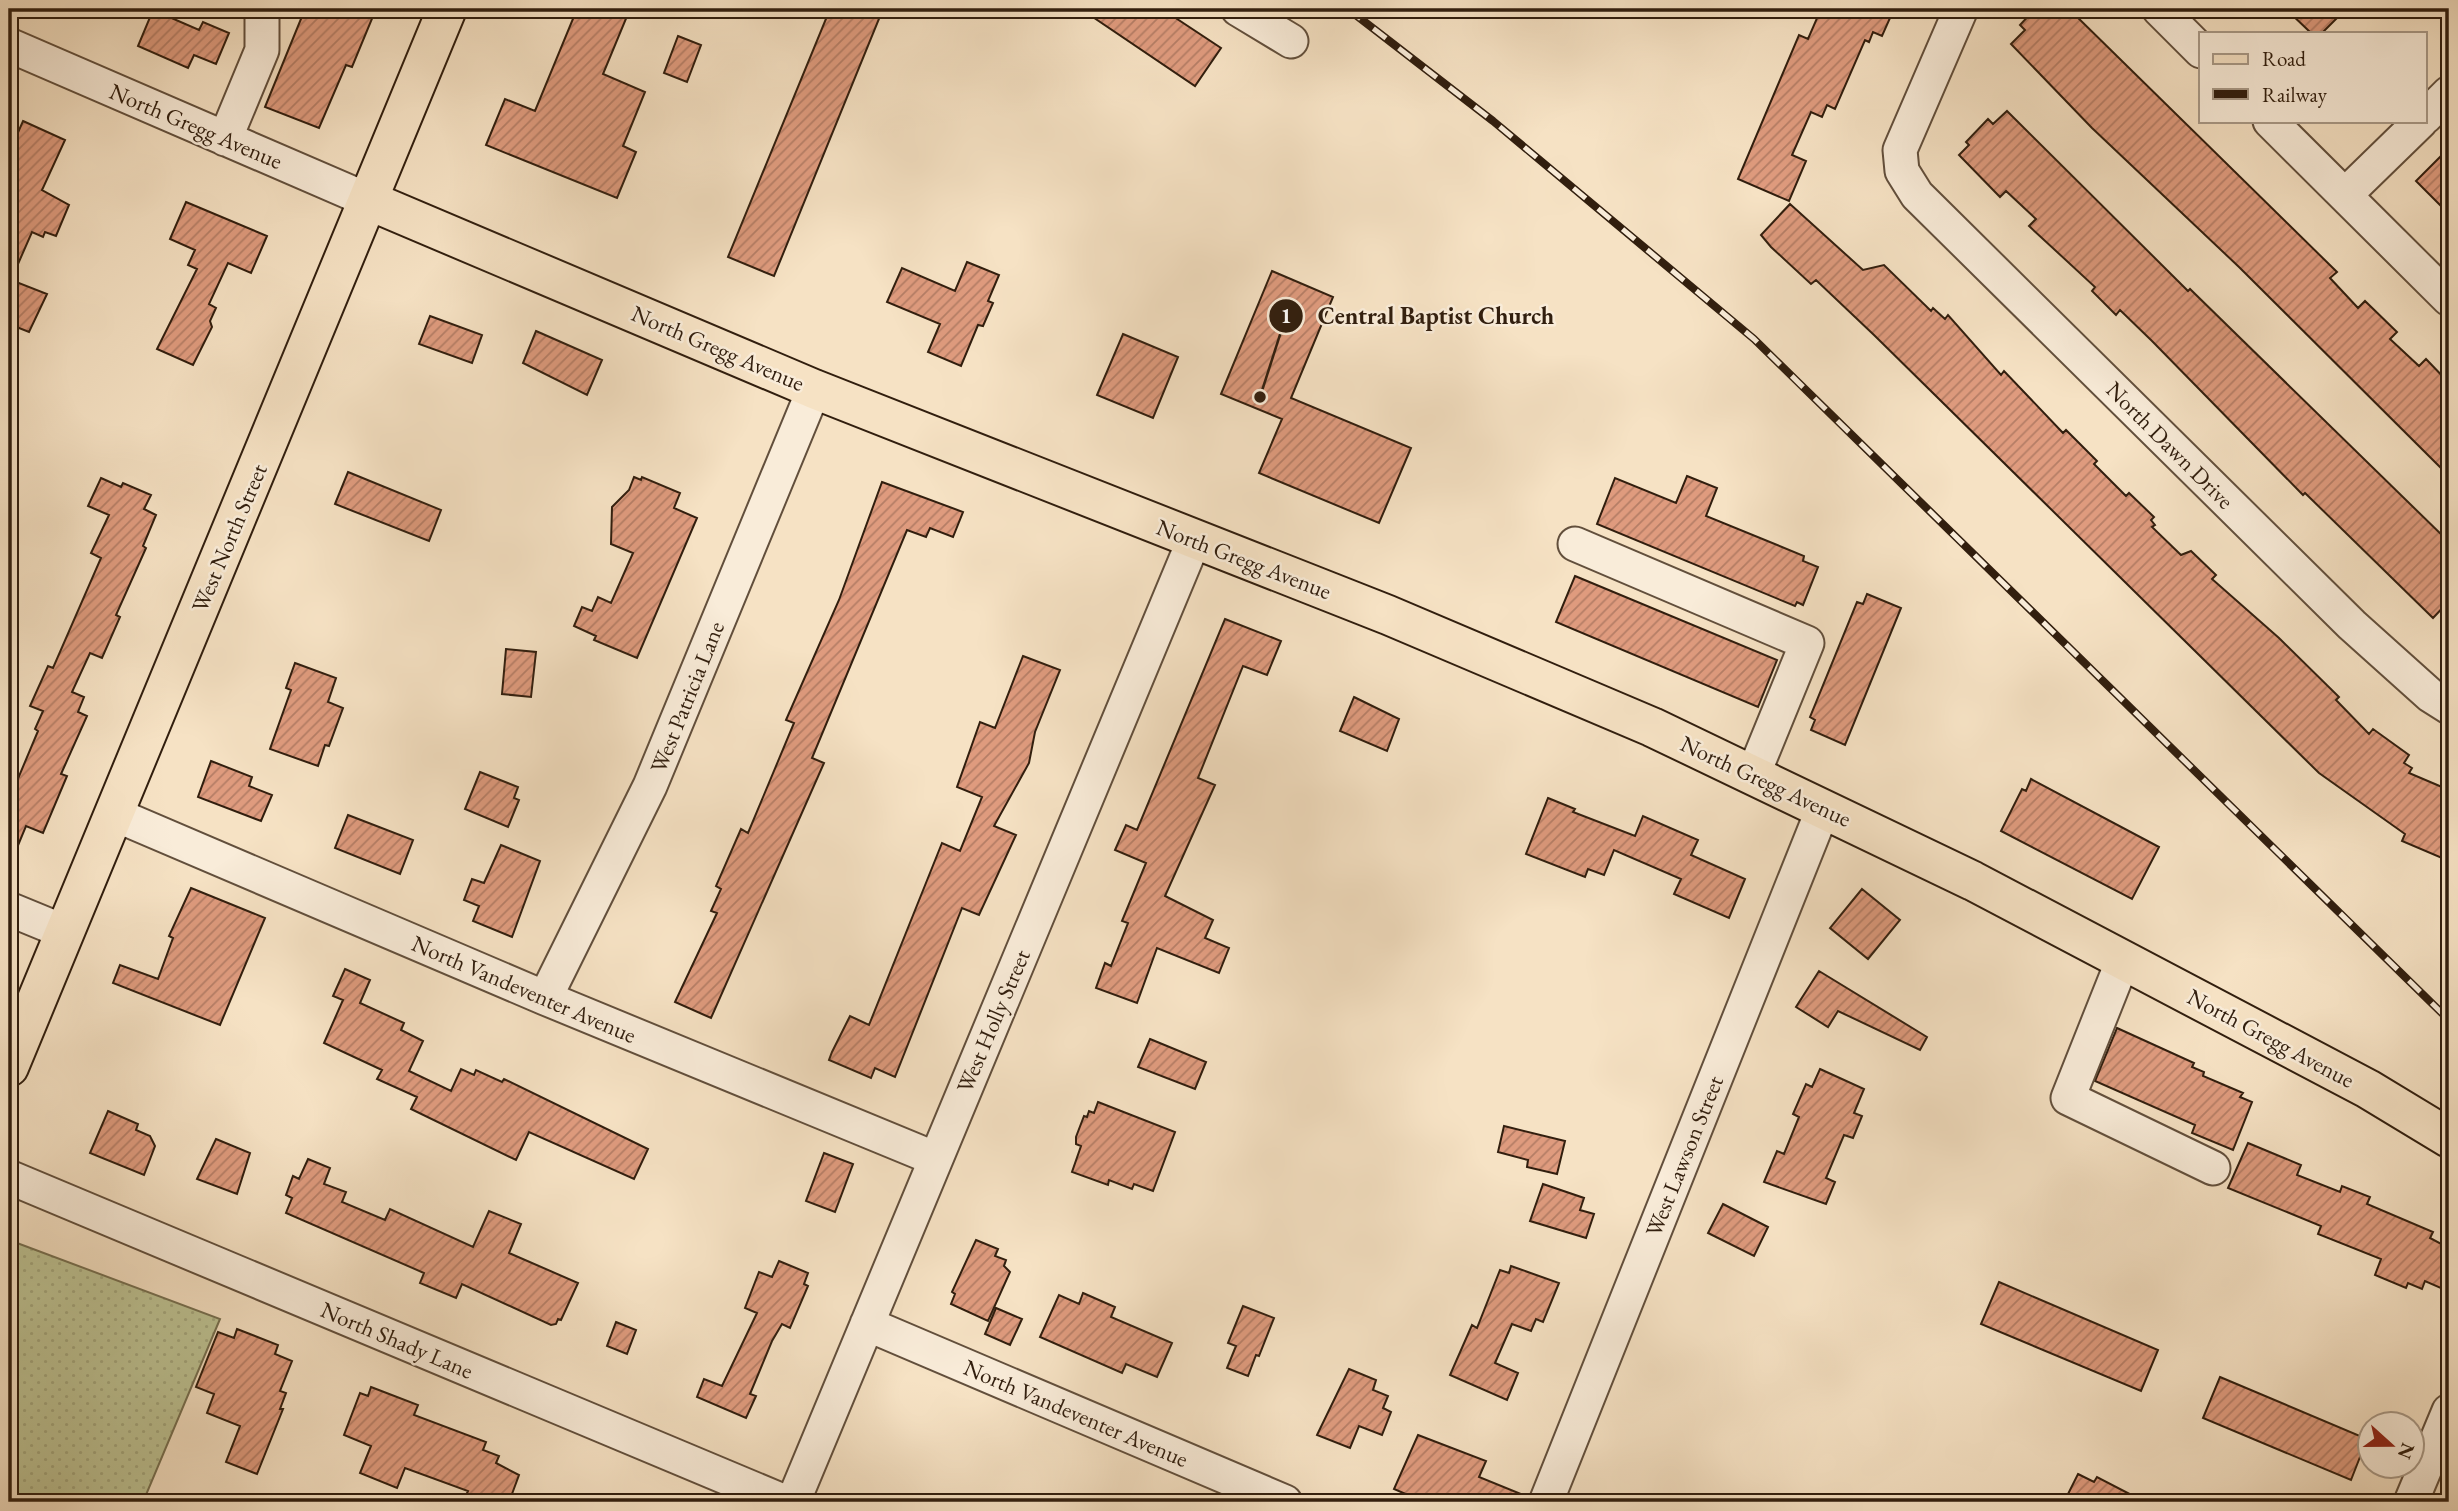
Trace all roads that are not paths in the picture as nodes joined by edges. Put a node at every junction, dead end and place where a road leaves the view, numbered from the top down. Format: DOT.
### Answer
graph roads {
  1 [pos="262,9"];
  2 [pos="447,9"];
  3 [pos="1238,9"];
  4 [pos="1961,9"];
  5 [pos="2159,9"];
  6 [pos="1291,41"];
  7 [pos="9,45"];
  8 [pos="2199,49"];
  9 [pos="2449,93"];
  10 [pos="2426,116"];
  11 [pos="2271,122"];
  12 [pos="2420,122"];
  13 [pos="225,139"];
  14 [pos="2345,195"];
  15 [pos="370,201"];
  16 [pos="2449,299"];
  17 [pos="814,389"];
  18 [pos="1194,540"];
  19 [pos="1575,544"];
  20 [pos="2449,707"];
  21 [pos="1753,775"];
  22 [pos="1823,809"];
  23 [pos="114,814"];
  24 [pos="9,909"];
  25 [pos="65,932"];
  26 [pos="2123,960"];
  27 [pos="545,998"];
  28 [pos="9,1066"];
  29 [pos="2449,1138"];
  30 [pos="936,1159"];
  31 [pos="2213,1168"];
  32 [pos="9,1178"];
  33 [pos="867,1324"];
  34 [pos="2449,1411"];
  35 [pos="785,1502"];
  36 [pos="793,1502"];
  37 [pos="1285,1502"];
  38 [pos="1546,1502"];
  39 [pos="2411,1502"];
  1 -- 13 [label="street"];
  2 -- 15 [label="main road, West North Street"];
  3 -- 6 [label="street"];
  4 -- 20 [label="street, North Dawn Drive"];
  5 -- 8 [label="street"];
  7 -- 13 [label="street, North Gregg Avenue"];
  9 -- 10 [label="street"];
  11 -- 14 [label="street"];
  12 -- 14 [label="street"];
  13 -- 15 [label="street, North Gregg Avenue"];
  14 -- 16 [label="street"];
  15 -- 17 [label="main road, North Gregg Avenue"];
  15 -- 23 [label="main road, West North Street"];
  17 -- 18 [label="main road, North Gregg Avenue"];
  17 -- 27 [label="street, West Patricia Lane"];
  18 -- 21 [label="main road, North Gregg Avenue"];
  18 -- 30 [label="street, West Holly Street"];
  19 -- 21 [label="street"];
  21 -- 22 [label="main road, North Gregg Avenue"];
  22 -- 26 [label="main road, North Gregg Avenue"];
  22 -- 38 [label="street, West Lawson Street"];
  23 -- 25 [label="main road, West North Street"];
  23 -- 27 [label="street, North Vandeventer Avenue"];
  24 -- 25 [label="street"];
  25 -- 28 [label="main road, West North Street"];
  26 -- 29 [label="main road, North Gregg Avenue"];
  26 -- 31 [label="street"];
  27 -- 30 [label="street, North Vandeventer Avenue"];
  30 -- 33 [label="street, West Holly Street"];
  32 -- 35 [label="street, North Shady Lane"];
  33 -- 36 [label="street, West Holly Street"];
  33 -- 37 [label="street, North Vandeventer Avenue"];
  34 -- 39 [label="street"];
}
